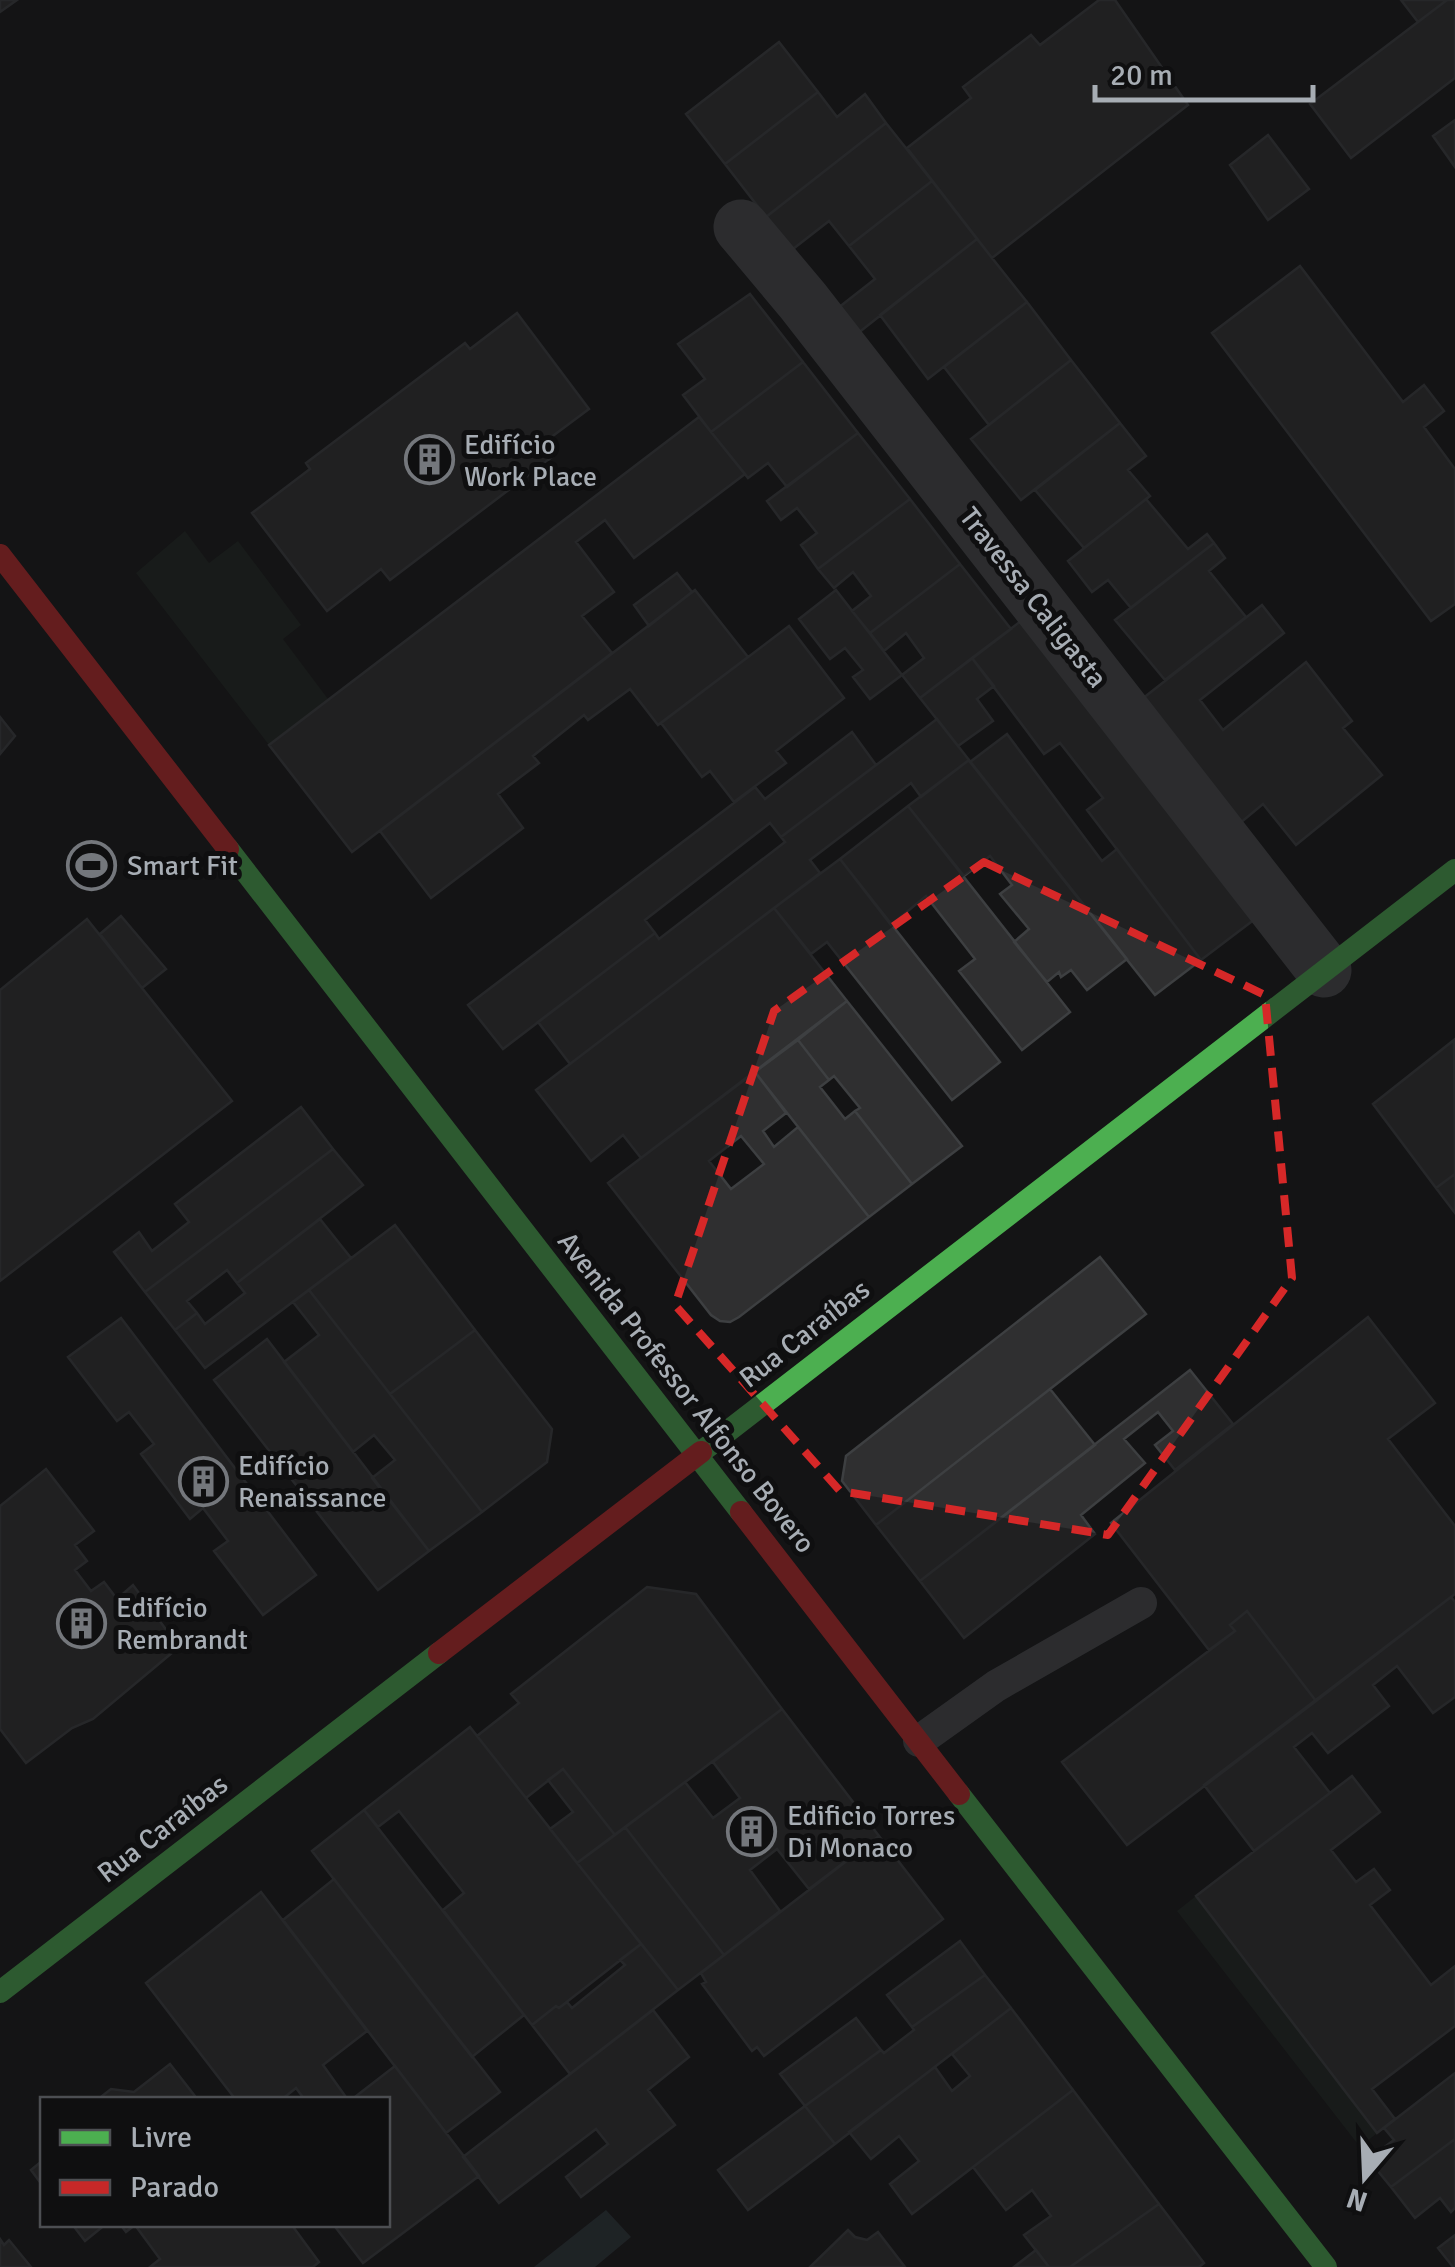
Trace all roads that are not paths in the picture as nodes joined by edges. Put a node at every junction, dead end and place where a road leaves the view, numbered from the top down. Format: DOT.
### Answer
graph roads {
  1 [pos="741,228"];
  2 [pos="0,555"];
  3 [pos="1455,870"];
  4 [pos="1324,970"];
  5 [pos="696,1454"];
  6 [pos="1142,1603"];
  7 [pos="919,1740"];
  8 [pos="0,1992"];
  9 [pos="1326,2267"];
  1 -- 4 [label="street, Travessa Caligasta"];
  2 -- 5 [label="main road, Avenida Professor Alfonso Bovero"];
  3 -- 4 [label="main road, Rua Caraíbas"];
  4 -- 5 [label="main road, Rua Caraíbas"];
  5 -- 7 [label="main road, Avenida Professor Alfonso Bovero"];
  5 -- 8 [label="main road, Rua Caraíbas"];
  6 -- 7 [label="lane"];
  7 -- 9 [label="main road, Avenida Professor Alfonso Bovero"];
}
